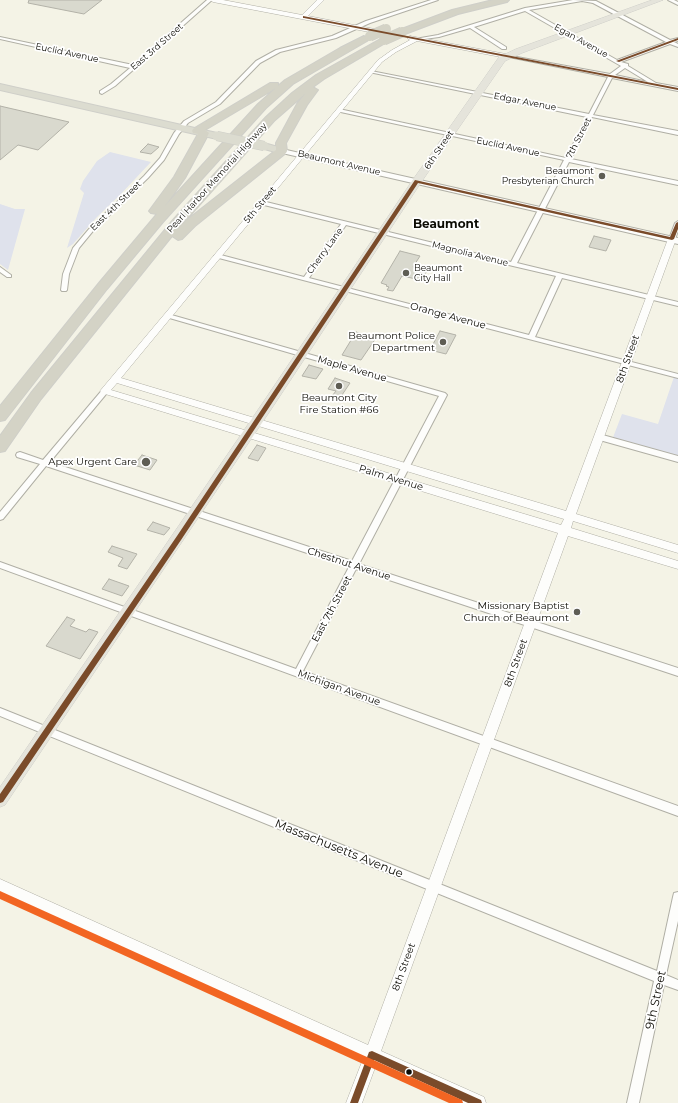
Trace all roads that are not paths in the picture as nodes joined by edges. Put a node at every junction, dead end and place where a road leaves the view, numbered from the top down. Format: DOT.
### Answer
graph roads {
  1 [pos="212,0"];
  2 [pos="436,0"];
  3 [pos="474,0"];
  4 [pos="504,0"];
  5 [pos="588,0"];
  6 [pos="659,0"];
  7 [pos="670,0"];
  8 [pos="319,2"];
  9 [pos="678,4"];
  10 [pos="525,9"];
  11 [pos="618,15"];
  12 [pos="304,17"];
  13 [pos="470,26"];
  14 [pos="356,27"];
  15 [pos="567,33"];
  16 [pos="380,37"];
  17 [pos="0,38"];
  18 [pos="417,39"];
  19 [pos="678,39"];
  20 [pos="670,42"];
  21 [pos="678,46"];
  22 [pos="343,50"];
  23 [pos="505,52"];
  24 [pos="618,61"];
  25 [pos="626,65"];
  26 [pos="134,67"];
  27 [pos="371,72"];
  28 [pos="611,76"];
  29 [pos="658,85"];
  30 [pos="0,87"];
  31 [pos="678,89"];
  32 [pos="102,92"];
  33 [pos="478,93"];
  34 [pos="339,111"];
  35 [pos="590,116"];
  36 [pos="181,128"];
  37 [pos="201,132"];
  38 [pos="678,133"];
  39 [pos="449,134"];
  40 [pos="282,151"];
  41 [pos="302,155"];
  42 [pos="568,159"];
  43 [pos="417,181"];
  44 [pos="678,183"];
  45 [pos="262,203"];
  46 [pos="542,210"];
  47 [pos="678,223"];
  48 [pos="345,224"];
  49 [pos="383,233"];
  50 [pos="675,240"];
  51 [pos="217,256"];
  52 [pos="513,264"];
  53 [pos="0,269"];
  54 [pos="9,276"];
  55 [pos="560,276"];
  56 [pos="305,279"];
  57 [pos="103,286"];
  58 [pos="64,290"];
  59 [pos="345,290"];
  60 [pos="651,297"];
  61 [pos="678,304"];
  62 [pos="110,306"];
  63 [pos="168,316"];
  64 [pos="531,338"];
  65 [pos="301,354"];
  66 [pos="626,363"];
  67 [pos="678,376"];
  68 [pos="115,379"];
  69 [pos="105,391"];
  70 [pos="443,396"];
  71 [pos="184,400"];
  72 [pos="175,413"];
  73 [pos="0,416"];
  74 [pos="256,421"];
  75 [pos="247,435"];
  76 [pos="599,437"];
  77 [pos="329,443"];
  78 [pos="0,447"];
  79 [pos="20,455"];
  80 [pos="321,457"];
  81 [pos="678,459"];
  82 [pos="45,463"];
  83 [pos="406,467"];
  84 [pos="399,480"];
  85 [pos="487,491"];
  86 [pos="480,505"];
  87 [pos="195,513"];
  88 [pos="570,516"];
  89 [pos="0,517"];
  90 [pos="565,531"];
  91 [pos="657,542"];
  92 [pos="678,549"];
  93 [pos="653,557"];
  94 [pos="354,565"];
  95 [pos="678,565"];
  96 [pos="0,566"];
  97 [pos="128,612"];
  98 [pos="530,624"];
  99 [pos="678,672"];
  100 [pos="298,673"];
  101 [pos="0,712"];
  102 [pos="47,731"];
  103 [pos="487,742"];
  104 [pos="0,800"];
  105 [pos="678,811"];
  106 [pos="0,886"];
  107 [pos="434,887"];
  108 [pos="678,897"];
  109 [pos="660,978"];
  110 [pos="678,985"];
  111 [pos="372,1055"];
  112 [pos="354,1103"];
  113 [pos="478,1103"];
  114 [pos="633,1103"];
  1 -- 12 [label="street"];
  1 -- 26 [label="street, East 3rd Street"];
  2 -- 14 [label="street"];
  3 -- 16 [label="highway, Pearl Harbor Memorial Highway"];
  4 -- 16 [label="highway, Pearl Harbor Memorial Highway, bridge"];
  5 -- 10 [label="street, 5th Street"];
  5 -- 11 [label="street"];
  6 -- 11 [label="main road, 6th Street"];
  7 -- 9 [label="street"];
  8 -- 12 [label="street"];
  10 -- 13 [label="street, 5th Street"];
  10 -- 15 [label="street, Egan Avenue"];
  11 -- 15 [label="main road, 6th Street"];
  11 -- 20 [label="street"];
  12 -- 14 [label="street"];
  13 -- 18 [label="street, 5th Street"];
  13 -- 23 [label="street"];
  14 -- 18 [label="street"];
  14 -- 36 [label="street"];
  15 -- 23 [label="main road, 6th Street"];
  15 -- 24 [label="street, Egan Avenue"];
  16 -- 22 [label="highway, Pearl Harbor Memorial Highway"];
  16 -- 40 [label="highway"];
  16 -- 62 [label="highway, Pearl Harbor Memorial Highway"];
  17 -- 26 [label="street, Euclid Avenue"];
  18 -- 23 [label="street"];
  18 -- 27 [label="street, 5th Street"];
  19 -- 20 [label="street"];
  20 -- 21 [label="street"];
  20 -- 24 [label="street"];
  22 -- 37 [label="highway"];
  22 -- 57 [label="highway, Pearl Harbor Memorial Highway"];
  23 -- 28 [label="street"];
  23 -- 33 [label="main road, 6th Street"];
  24 -- 25 [label="street, Egan Avenue"];
  25 -- 28 [label="street"];
  25 -- 29 [label="street, Egan Avenue"];
  26 -- 32 [label="street, East 3rd Street"];
  27 -- 33 [label="street, Edgar Avenue"];
  27 -- 34 [label="street, 5th Street"];
  28 -- 29 [label="street"];
  28 -- 35 [label="street, 7th Street"];
  29 -- 31 [label="street"];
  30 -- 36 [label="highway, Beaumont Avenue"];
  33 -- 35 [label="street, Edgar Avenue"];
  33 -- 39 [label="main road, 6th Street"];
  34 -- 39 [label="street, Euclid Avenue"];
  34 -- 41 [label="street, 5th Street"];
  35 -- 38 [label="street, Edgar Avenue"];
  35 -- 42 [label="street, 7th Street"];
  36 -- 37 [label="highway, Beaumont Avenue"];
  36 -- 58 [label="street, East 4th Street"];
  37 -- 40 [label="highway, Beaumont Avenue, bridge"];
  37 -- 57 [label="highway"];
  39 -- 42 [label="street, Euclid Avenue"];
  39 -- 43 [label="main road, 6th Street"];
  40 -- 41 [label="main road, Beaumont Avenue"];
  40 -- 62 [label="highway"];
  41 -- 43 [label="main road, Beaumont Avenue"];
  41 -- 45 [label="street, 5th Street"];
  42 -- 44 [label="street, Euclid Avenue"];
  42 -- 46 [label="street, 7th Street"];
  43 -- 46 [label="main road, Beaumont Avenue"];
  43 -- 49 [label="main road, 6th Street"];
  45 -- 48 [label="street, Magnolia Avenue"];
  45 -- 51 [label="street, 5th Street"];
  46 -- 50 [label="main road, Beaumont Avenue"];
  46 -- 52 [label="street, 7th Street"];
  47 -- 50 [label="street, 8th Street"];
  48 -- 49 [label="street, Magnolia Avenue"];
  48 -- 56 [label="street, Cherry Lane"];
  49 -- 52 [label="street, Magnolia Avenue"];
  49 -- 59 [label="main road, 6th Street"];
  50 -- 60 [label="street, 8th Street"];
  51 -- 56 [label="street, Orange Avenue"];
  51 -- 63 [label="street, 5th Street"];
  52 -- 55 [label="street, Magnolia Avenue"];
  53 -- 54 [label="street"];
  55 -- 60 [label="street, Magnolia Avenue"];
  55 -- 64 [label="street"];
  56 -- 59 [label="street, Orange Avenue"];
  57 -- 73 [label="highway, Pearl Harbor Memorial Highway"];
  59 -- 64 [label="street, Orange Avenue"];
  59 -- 65 [label="main road, 6th Street"];
  60 -- 61 [label="street, Magnolia Avenue"];
  60 -- 66 [label="street, 8th Street"];
  62 -- 78 [label="highway, Pearl Harbor Memorial Highway"];
  63 -- 65 [label="street, Maple Avenue"];
  63 -- 68 [label="street, 5th Street"];
  64 -- 66 [label="street, Orange Avenue"];
  65 -- 70 [label="street, Maple Avenue"];
  65 -- 74 [label="main road, 6th Street"];
  66 -- 67 [label="street, Orange Avenue"];
  66 -- 76 [label="street, 8th Street"];
  68 -- 69 [label="street, 5th Street"];
  68 -- 71 [label="street, Palm Avenue"];
  69 -- 72 [label="street, Palm Avenue"];
  69 -- 82 [label="street, 5th Street"];
  70 -- 83 [label="street, East 7th Street"];
  71 -- 72 [label="street"];
  71 -- 74 [label="street, Palm Avenue"];
  72 -- 75 [label="street, Palm Avenue"];
  74 -- 75 [label="main road, 6th Street"];
  74 -- 77 [label="street, Palm Avenue"];
  75 -- 80 [label="street, Palm Avenue"];
  75 -- 87 [label="main road, 6th Street"];
  76 -- 81 [label="street"];
  76 -- 88 [label="street, 8th Street"];
  77 -- 80 [label="street"];
  77 -- 83 [label="street, Palm Avenue"];
  79 -- 82 [label="street, Chestnut Avenue"];
  80 -- 84 [label="street, Palm Avenue"];
  82 -- 87 [label="street, Chestnut Avenue"];
  82 -- 89 [label="street, 5th Street"];
  83 -- 84 [label="street, East 7th Street"];
  83 -- 85 [label="street, Palm Avenue"];
  84 -- 86 [label="street, Palm Avenue"];
  84 -- 94 [label="street, East 7th Street"];
  85 -- 86 [label="street"];
  85 -- 88 [label="street, Palm Avenue"];
  86 -- 90 [label="street, Palm Avenue"];
  87 -- 94 [label="street, Chestnut Avenue"];
  87 -- 97 [label="main road, 6th Street"];
  88 -- 90 [label="street, 8th Street"];
  88 -- 91 [label="street, Palm Avenue"];
  90 -- 93 [label="street, Palm Avenue"];
  90 -- 98 [label="street, 8th Street"];
  91 -- 92 [label="street, Palm Avenue"];
  91 -- 93 [label="street"];
  93 -- 95 [label="street, Palm Avenue"];
  94 -- 98 [label="street, Chestnut Avenue"];
  94 -- 100 [label="street, East 7th Street"];
  96 -- 97 [label="street, Michigan Avenue"];
  97 -- 100 [label="street, Michigan Avenue"];
  97 -- 102 [label="main road, 6th Street"];
  98 -- 99 [label="street, Chestnut Avenue"];
  98 -- 103 [label="street, 8th Street"];
  100 -- 103 [label="street, Michigan Avenue"];
  101 -- 102 [label="street, Massachusetts Avenue"];
  102 -- 104 [label="main road, 6th Street"];
  102 -- 107 [label="street, Massachusetts Avenue"];
  103 -- 105 [label="street, Michigan Avenue"];
  103 -- 107 [label="street, 8th Street"];
  106 -- 111 [label="street"];
  107 -- 109 [label="street, Massachusetts Avenue"];
  107 -- 111 [label="street, 8th Street"];
  108 -- 109 [label="street, 9th Street"];
  109 -- 110 [label="street, Massachusetts Avenue"];
  109 -- 114 [label="street, 9th Street"];
  111 -- 112 [label="street, 8th Street"];
  111 -- 113 [label="street"];
}
